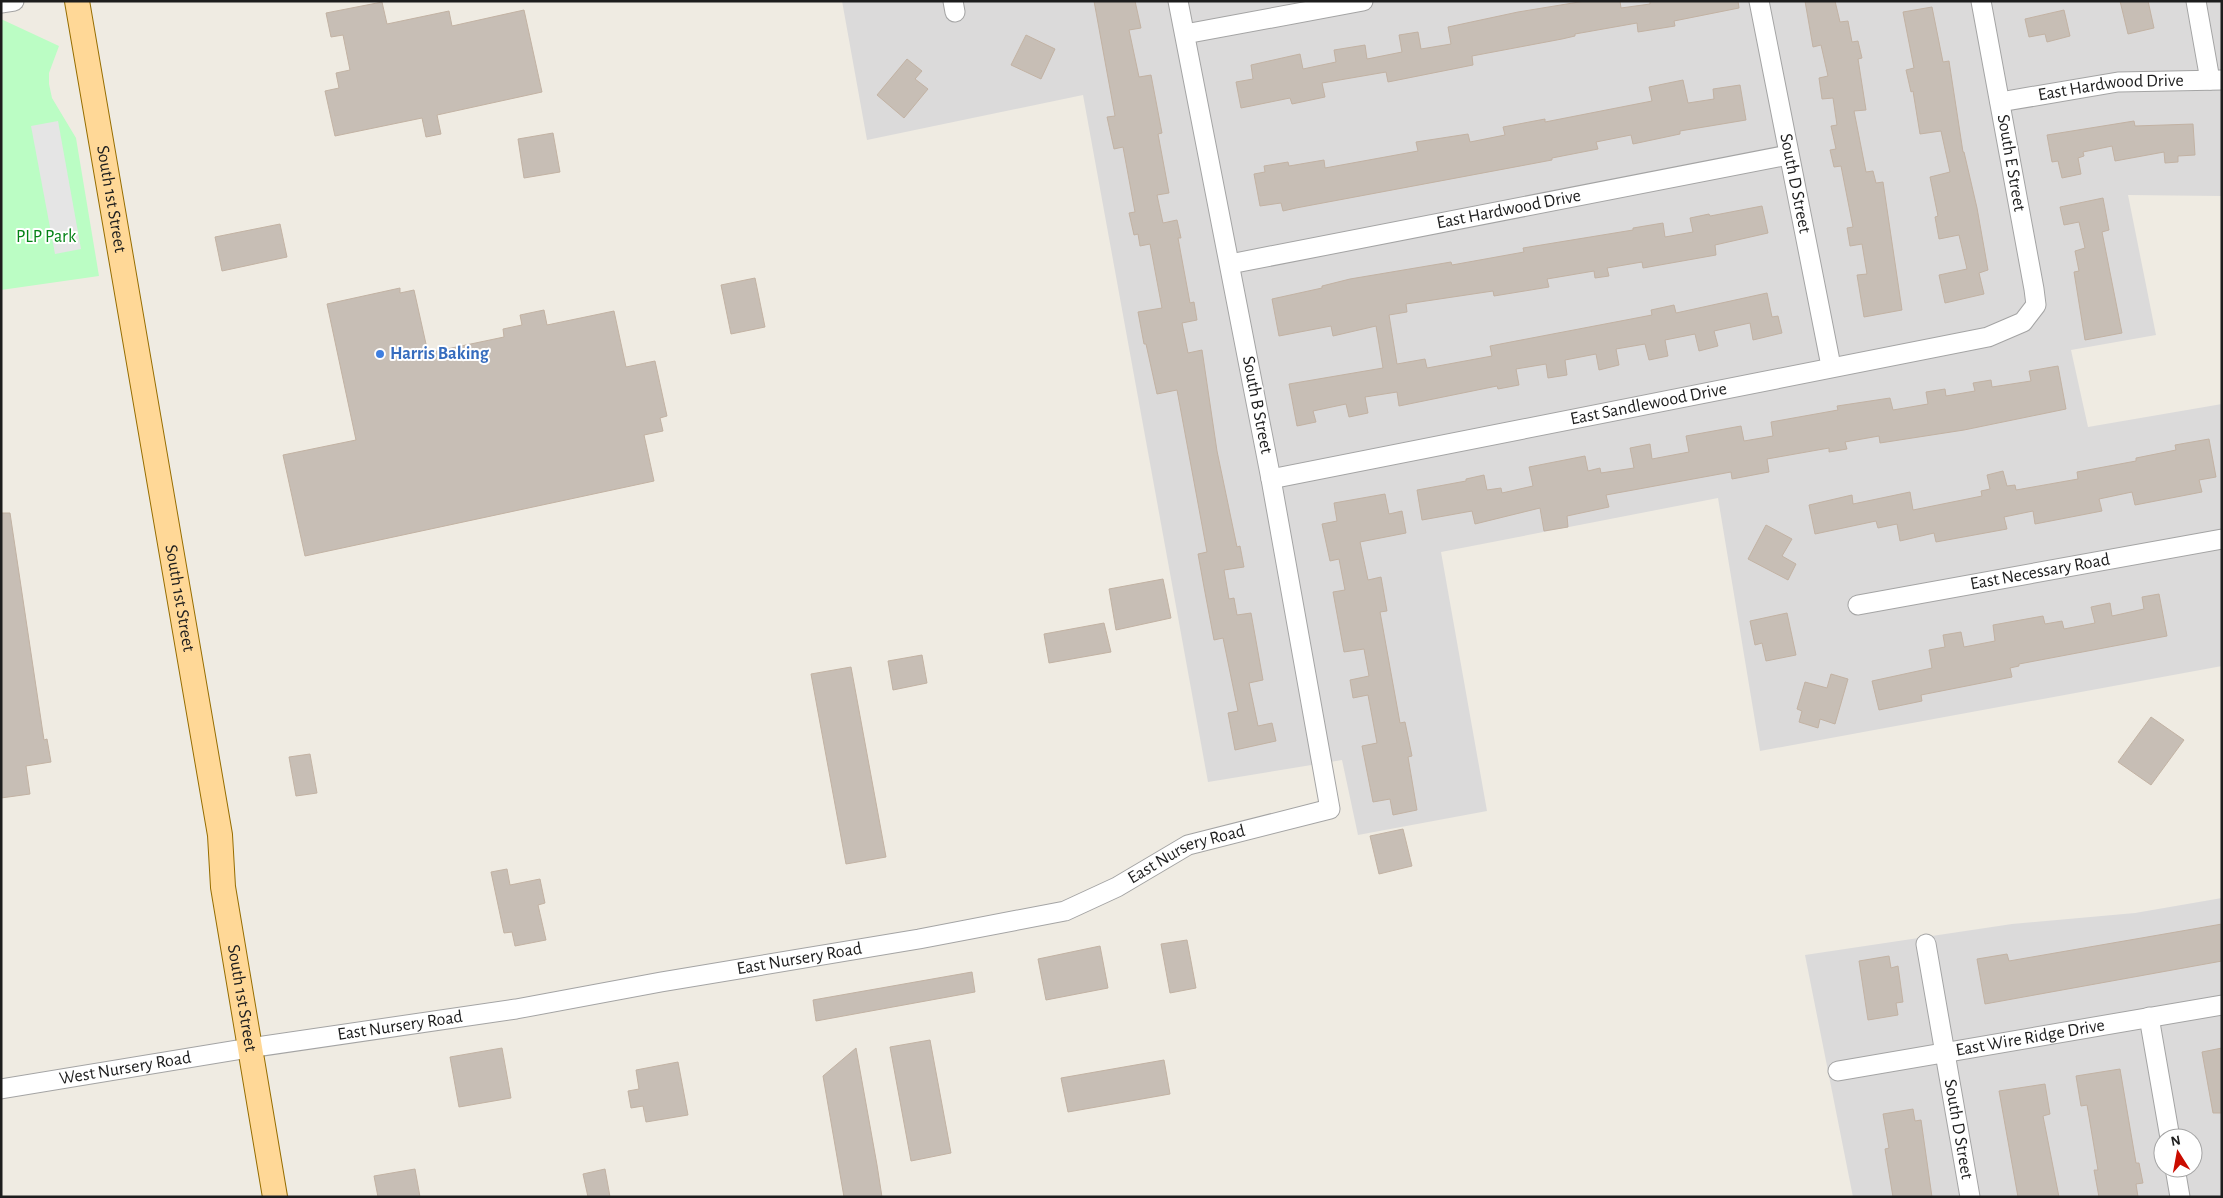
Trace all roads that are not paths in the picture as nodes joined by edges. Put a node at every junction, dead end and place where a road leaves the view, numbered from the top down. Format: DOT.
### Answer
graph roads {
  1 [pos="14,1"];
  2 [pos="77,1"];
  3 [pos="1178,1"];
  4 [pos="1363,1"];
  5 [pos="1759,1"];
  6 [pos="1981,1"];
  7 [pos="2196,1"];
  8 [pos="1,3"];
  9 [pos="1185,34"];
  10 [pos="2216,80"];
  11 [pos="2000,102"];
  12 [pos="1788,155"];
  13 [pos="1230,264"];
  14 [pos="2023,322"];
  15 [pos="1831,366"];
  16 [pos="1271,479"];
  17 [pos="2222,539"];
  18 [pos="1858,605"];
  19 [pos="1330,809"];
  20 [pos="1926,944"];
  21 [pos="2222,1005"];
  22 [pos="2149,1018"];
  23 [pos="249,1048"];
  24 [pos="1946,1052"];
  25 [pos="1838,1071"];
  26 [pos="1,1089"];
  27 [pos="2168,1128"];
  28 [pos="2177,1178"];
  29 [pos="275,1197"];
  30 [pos="1970,1197"];
  31 [pos="2180,1197"];
  1 -- 8 [label="street"];
  2 -- 23 [label="main road, South 1st Street"];
  3 -- 9 [label="street, South B Street"];
  4 -- 9 [label="street"];
  5 -- 12 [label="street, South D Street"];
  6 -- 11 [label="street, South E Street"];
  7 -- 10 [label="street"];
  9 -- 13 [label="street, South B Street"];
  10 -- 11 [label="street, East Hardwood Drive"];
  11 -- 14 [label="street, South E Street"];
  12 -- 13 [label="street, East Hardwood Drive"];
  12 -- 15 [label="street, South D Street"];
  13 -- 16 [label="street, South B Street"];
  14 -- 15 [label="street, East Sandlewood Drive"];
  15 -- 16 [label="street, East Sandlewood Drive"];
  16 -- 19 [label="street, South B Street"];
  17 -- 18 [label="street, East Necessary Road"];
  19 -- 23 [label="street, East Nursery Road"];
  20 -- 24 [label="street, South D Street"];
  21 -- 22 [label="street, East Wire Ridge Drive"];
  22 -- 24 [label="street, East Wire Ridge Drive"];
  22 -- 27 [label="street"];
  23 -- 26 [label="street, West Nursery Road"];
  23 -- 29 [label="main road, South 1st Street"];
  24 -- 25 [label="street, East Wire Ridge Drive"];
  24 -- 30 [label="street, South D Street"];
  28 -- 31 [label="street"];
}
